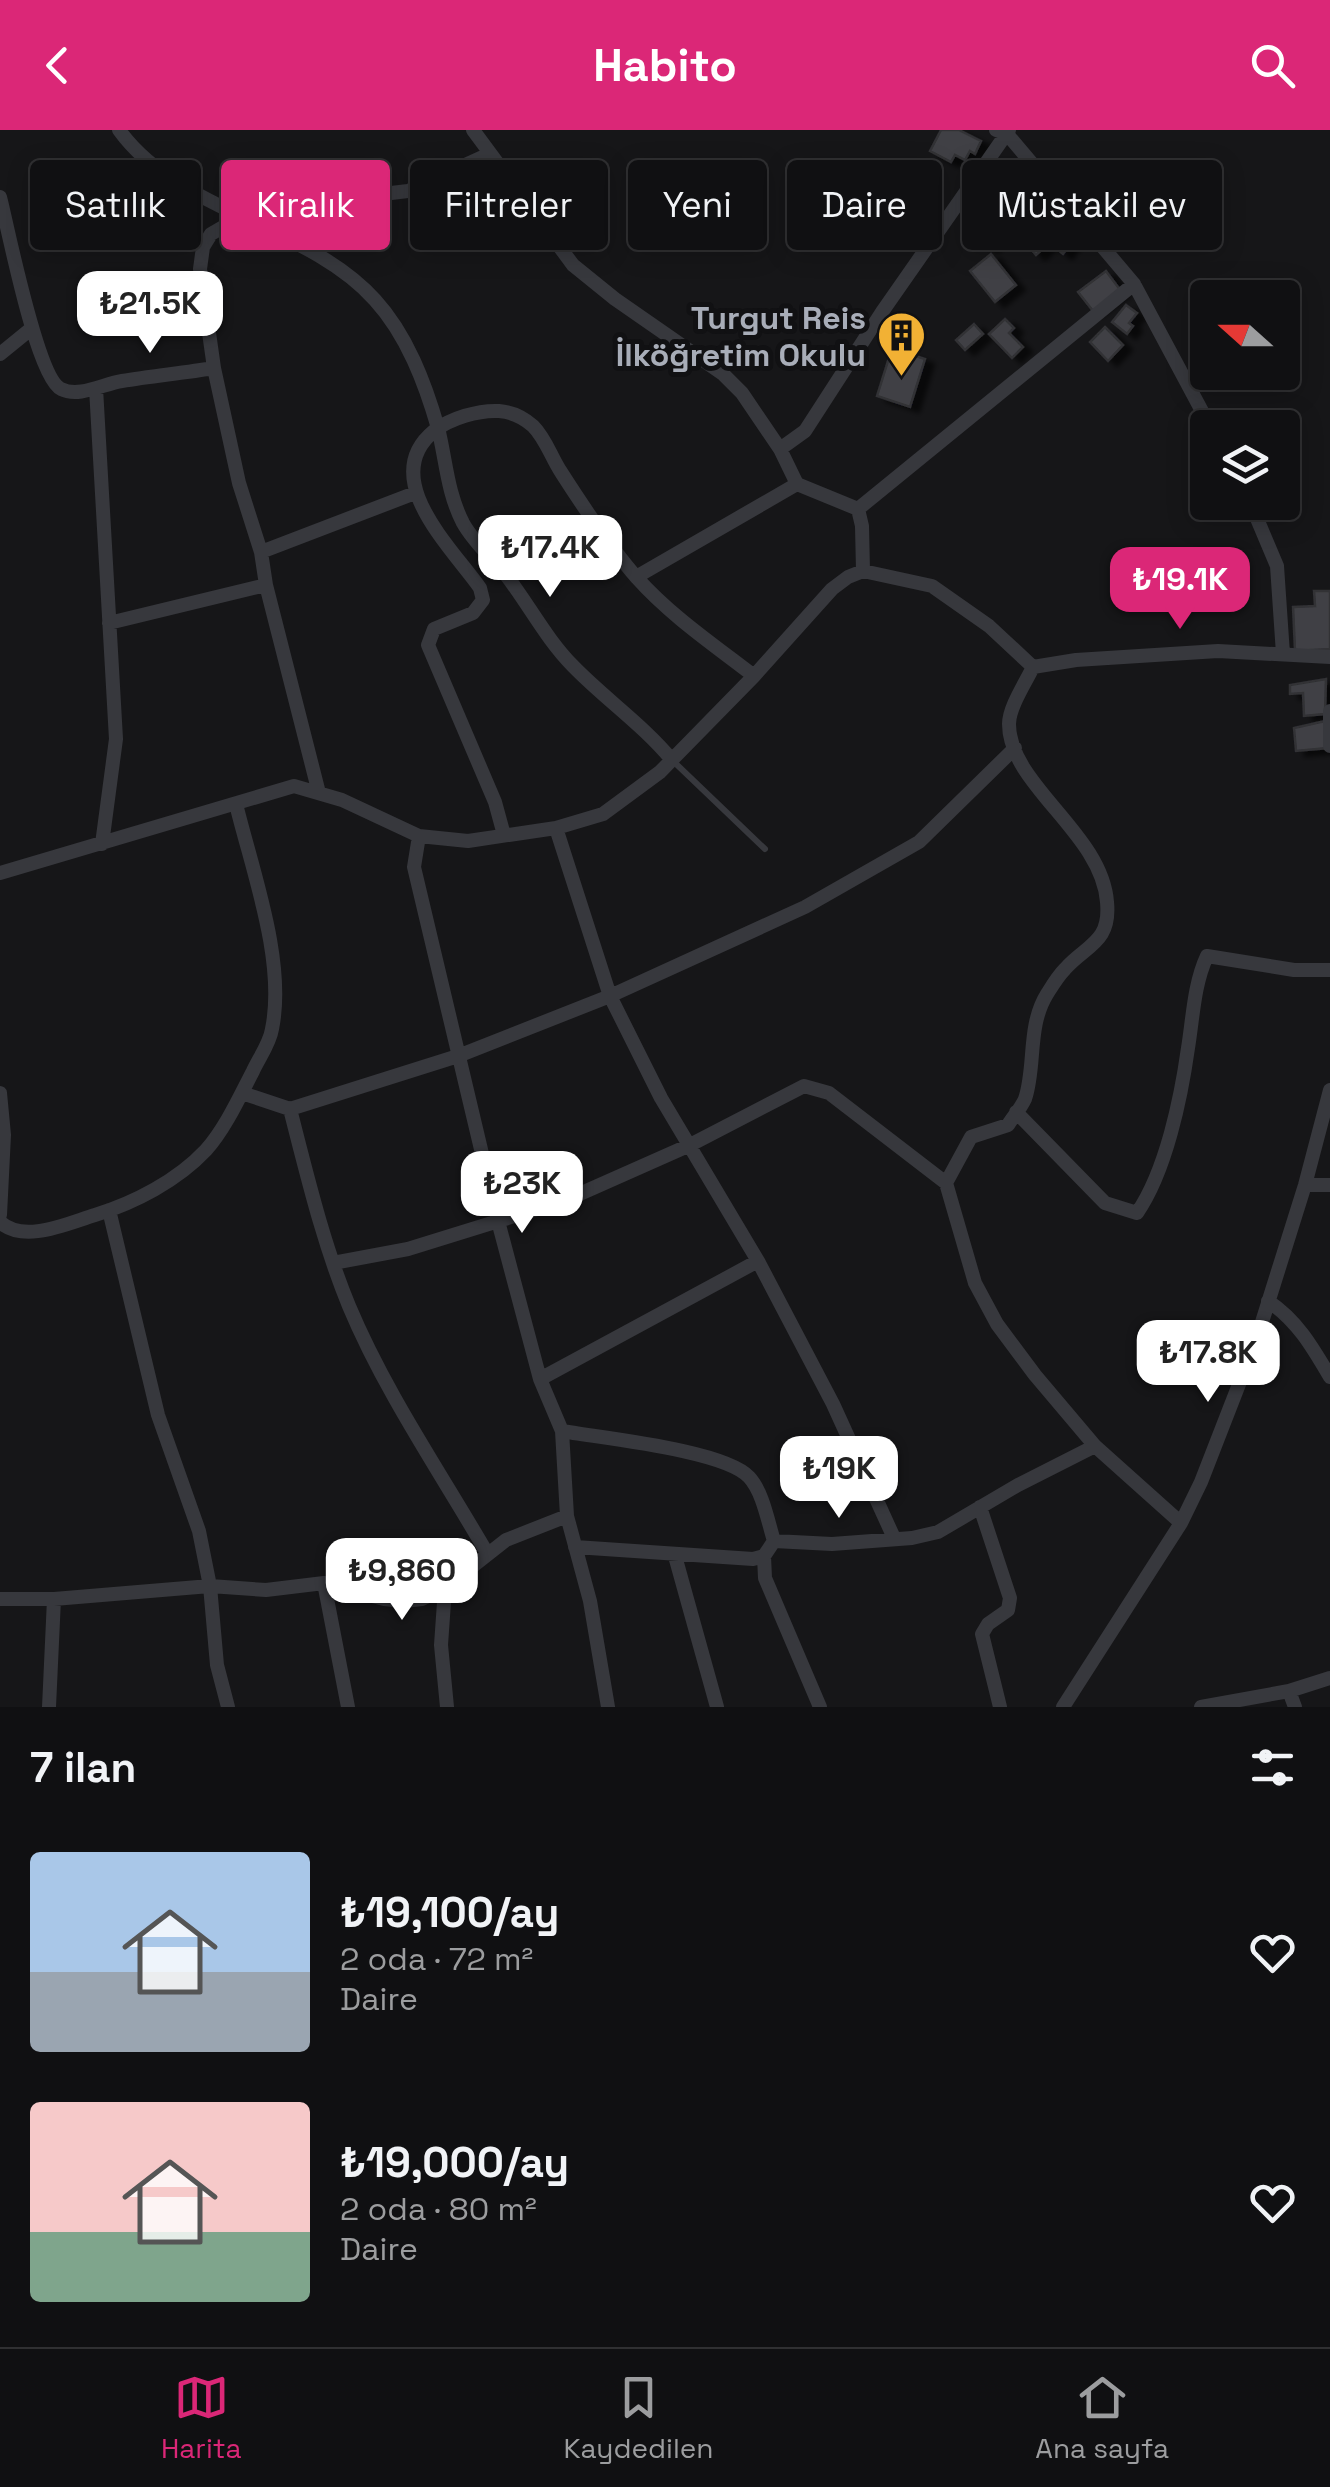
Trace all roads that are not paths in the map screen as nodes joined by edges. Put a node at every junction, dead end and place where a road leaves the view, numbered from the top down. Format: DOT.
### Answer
graph roads {
  1 [pos="118,130"];
  2 [pos="472,130"];
  3 [pos="1004,131"];
  4 [pos="489,154"];
  5 [pos="390,193"];
  6 [pos="0,197"];
  7 [pos="221,204"];
  8 [pos="221,228"];
  9 [pos="304,250"];
  10 [pos="1134,284"];
  11 [pos="32,328"];
  12 [pos="0,354"];
  13 [pos="214,368"];
  14 [pos="96,388"];
  15 [pos="1201,410"];
  16 [pos="438,428"];
  17 [pos="780,449"];
  18 [pos="797,484"];
  19 [pos="415,493"];
  20 [pos="858,509"];
  21 [pos="1258,520"];
  22 [pos="261,552"];
  23 [pos="863,571"];
  24 [pos="636,576"];
  25 [pos="266,584"];
  26 [pos="109,622"];
  27 [pos="1284,654"];
  28 [pos="1330,657"];
  29 [pos="1032,667"];
  30 [pos="754,676"];
  31 [pos="1330,711"];
  32 [pos="1330,746"];
  33 [pos="1015,748"];
  34 [pos="672,760"];
  35 [pos="319,793"];
  36 [pos="236,804"];
  37 [pos="556,828"];
  38 [pos="504,835"];
  39 [pos="418,836"];
  40 [pos="102,844"];
  41 [pos="765,849"];
  42 [pos="0,873"];
  43 [pos="1330,970"];
  44 [pos="610,996"];
  45 [pos="458,1056"];
  46 [pos="1330,1090"];
  47 [pos="0,1093"];
  48 [pos="242,1093"];
  49 [pos="290,1109"];
  50 [pos="1016,1112"];
  51 [pos="690,1144"];
  52 [pos="946,1183"];
  53 [pos="1306,1185"];
  54 [pos="1330,1185"];
  55 [pos="110,1210"];
  56 [pos="0,1218"];
  57 [pos="498,1221"];
  58 [pos="758,1261"];
  59 [pos="333,1263"];
  60 [pos="1268,1302"];
  61 [pos="1330,1377"];
  62 [pos="540,1379"];
  63 [pos="562,1431"];
  64 [pos="1095,1446"];
  65 [pos="980,1507"];
  66 [pos="567,1516"];
  67 [pos="1181,1523"];
  68 [pos="894,1538"];
  69 [pos="774,1542"];
  70 [pos="575,1546"];
  71 [pos="487,1553"];
  72 [pos="676,1556"];
  73 [pos="764,1556"];
  74 [pos="324,1584"];
  75 [pos="210,1586"];
  76 [pos="445,1588"];
  77 [pos="0,1599"];
  78 [pos="54,1599"];
  79 [pos="1330,1678"];
  80 [pos="1289,1691"];
  81 [pos="49,1707"];
  82 [pos="228,1707"];
  83 [pos="348,1707"];
  84 [pos="447,1707"];
  85 [pos="608,1707"];
  86 [pos="717,1707"];
  87 [pos="820,1707"];
  88 [pos="1000,1707"];
  89 [pos="1063,1707"];
  90 [pos="1201,1707"];
  91 [pos="1295,1707"];
  1 -- 7 [label="street"];
  2 -- 4 [label="street"];
  3 -- 10 [label="street"];
  3 -- 17 [label="street"];
  4 -- 5 [label="street"];
  4 -- 17 [label="street"];
  6 -- 11 [label="street"];
  8 -- 13 [label="street"];
  9 -- 16 [label="street"];
  10 -- 15 [label="street"];
  10 -- 20 [label="street"];
  11 -- 12 [label="street"];
  11 -- 14 [label="street"];
  13 -- 14 [label="street"];
  13 -- 22 [label="street"];
  14 -- 26 [label="street"];
  16 -- 19 [label="street"];
  16 -- 24 [label="street"];
  16 -- 34 [label="street"];
  17 -- 18 [label="street"];
  18 -- 20 [label="street"];
  18 -- 24 [label="street"];
  19 -- 22 [label="street"];
  19 -- 38 [label="street"];
  20 -- 23 [label="street"];
  21 -- 27 [label="street"];
  22 -- 25 [label="street"];
  23 -- 29 [label="street"];
  23 -- 30 [label="street"];
  24 -- 30 [label="street"];
  25 -- 26 [label="street"];
  25 -- 35 [label="street"];
  26 -- 40 [label="street"];
  27 -- 28 [label="street"];
  27 -- 29 [label="street"];
  29 -- 33 [label="street"];
  30 -- 34 [label="street"];
  31 -- 32 [label="street"];
  33 -- 44 [label="street"];
  33 -- 50 [label="street"];
  34 -- 37 [label="street"];
  34 -- 41 [label="lane"];
  35 -- 36 [label="street"];
  35 -- 39 [label="street"];
  36 -- 40 [label="street"];
  36 -- 48 [label="street"];
  37 -- 38 [label="street"];
  37 -- 44 [label="street"];
  38 -- 39 [label="street"];
  39 -- 45 [label="street"];
  40 -- 42 [label="street"];
  43 -- 50 [label="street"];
  44 -- 45 [label="street"];
  44 -- 51 [label="street"];
  45 -- 49 [label="street"];
  45 -- 57 [label="street"];
  46 -- 53 [label="street"];
  47 -- 56 [label="street"];
  48 -- 49 [label="street"];
  48 -- 55 [label="street"];
  49 -- 59 [label="street"];
  50 -- 52 [label="street"];
  51 -- 52 [label="street"];
  51 -- 57 [label="street"];
  51 -- 58 [label="street"];
  52 -- 64 [label="street"];
  53 -- 54 [label="street"];
  53 -- 60 [label="street"];
  55 -- 56 [label="street"];
  55 -- 75 [label="street"];
  57 -- 59 [label="street"];
  57 -- 62 [label="street"];
  58 -- 62 [label="street"];
  58 -- 68 [label="street"];
  59 -- 71 [label="street"];
  60 -- 61 [label="street"];
  60 -- 67 [label="street"];
  62 -- 63 [label="street"];
  63 -- 66 [label="street"];
  63 -- 69 [label="street"];
  64 -- 65 [label="street"];
  64 -- 67 [label="street"];
  65 -- 68 [label="street"];
  65 -- 88 [label="street"];
  66 -- 70 [label="street"];
  66 -- 71 [label="street"];
  67 -- 89 [label="street"];
  68 -- 69 [label="street"];
  69 -- 73 [label="street"];
  70 -- 72 [label="street"];
  70 -- 85 [label="street"];
  71 -- 76 [label="street"];
  72 -- 73 [label="street"];
  72 -- 86 [label="street"];
  73 -- 87 [label="street"];
  74 -- 75 [label="street"];
  74 -- 76 [label="street"];
  74 -- 83 [label="street"];
  75 -- 78 [label="street"];
  75 -- 82 [label="street"];
  76 -- 84 [label="street"];
  77 -- 78 [label="street"];
  78 -- 81 [label="street"];
  79 -- 80 [label="street"];
  80 -- 90 [label="street"];
  80 -- 91 [label="street"];
}
